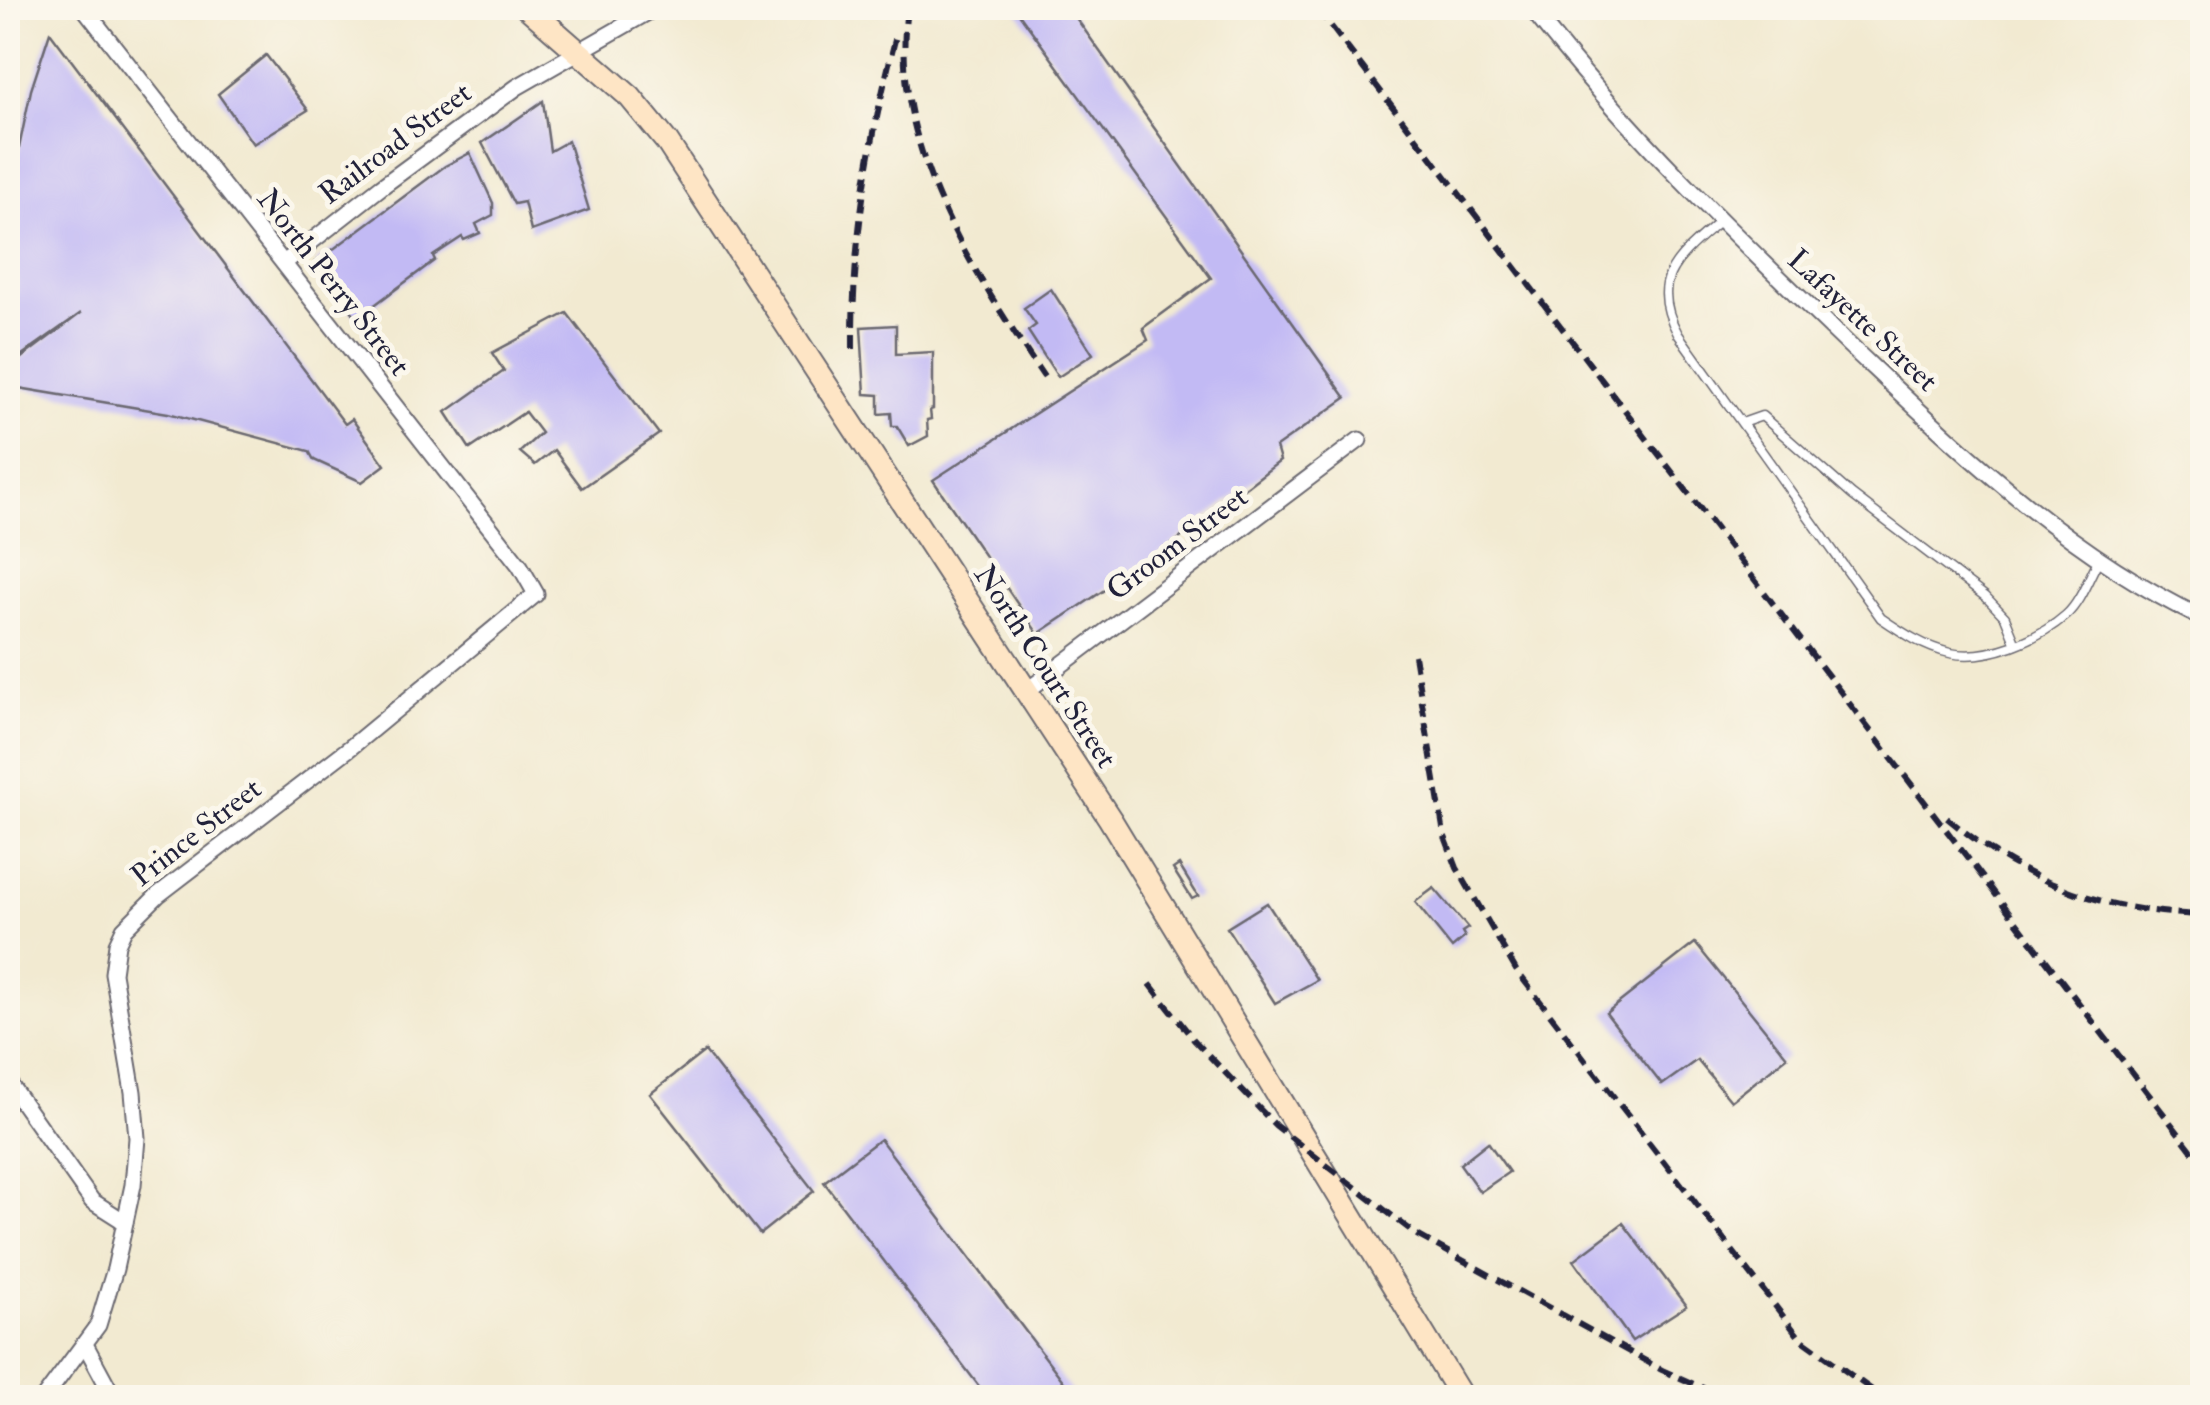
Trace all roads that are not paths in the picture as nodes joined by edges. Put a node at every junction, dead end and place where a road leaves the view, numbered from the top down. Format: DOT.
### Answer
graph roads {
  1 [pos="84,8"];
  2 [pos="528,8"];
  3 [pos="655,8"];
  4 [pos="1531,8"];
  5 [pos="578,53"];
  6 [pos="1719,222"];
  7 [pos="284,263"];
  8 [pos="1742,423"];
  9 [pos="1358,440"];
  10 [pos="2098,561"];
  11 [pos="536,594"];
  12 [pos="2202,618"];
  13 [pos="2016,644"];
  14 [pos="1028,690"];
  15 [pos="8,1082"];
  16 [pos="125,1222"];
  17 [pos="86,1346"];
  18 [pos="44,1398"];
  19 [pos="114,1398"];
  20 [pos="1462,1398"];
  1 -- 7 [label="street, North Perry Street"];
  2 -- 5 [label="main road, North Court Street"];
  3 -- 5 [label="street, Railroad Street"];
  4 -- 6 [label="street, Lafayette Street"];
  5 -- 7 [label="street, Railroad Street"];
  5 -- 14 [label="main road, North Court Street"];
  6 -- 8 [label="lane"];
  6 -- 10 [label="street, Lafayette Street"];
  7 -- 11 [label="street, North Perry Street"];
  8 -- 13 [label="lane"];
  8 -- 13 [label="lane"];
  9 -- 14 [label="street, Groom Street"];
  10 -- 12 [label="street, Lafayette Street"];
  10 -- 13 [label="lane"];
  11 -- 16 [label="street, Prince Street"];
  14 -- 20 [label="main road, North Court Street"];
  15 -- 16 [label="street"];
  16 -- 17 [label="street, Prince Street"];
  17 -- 18 [label="street, Prince Street"];
  17 -- 19 [label="street"];
}
